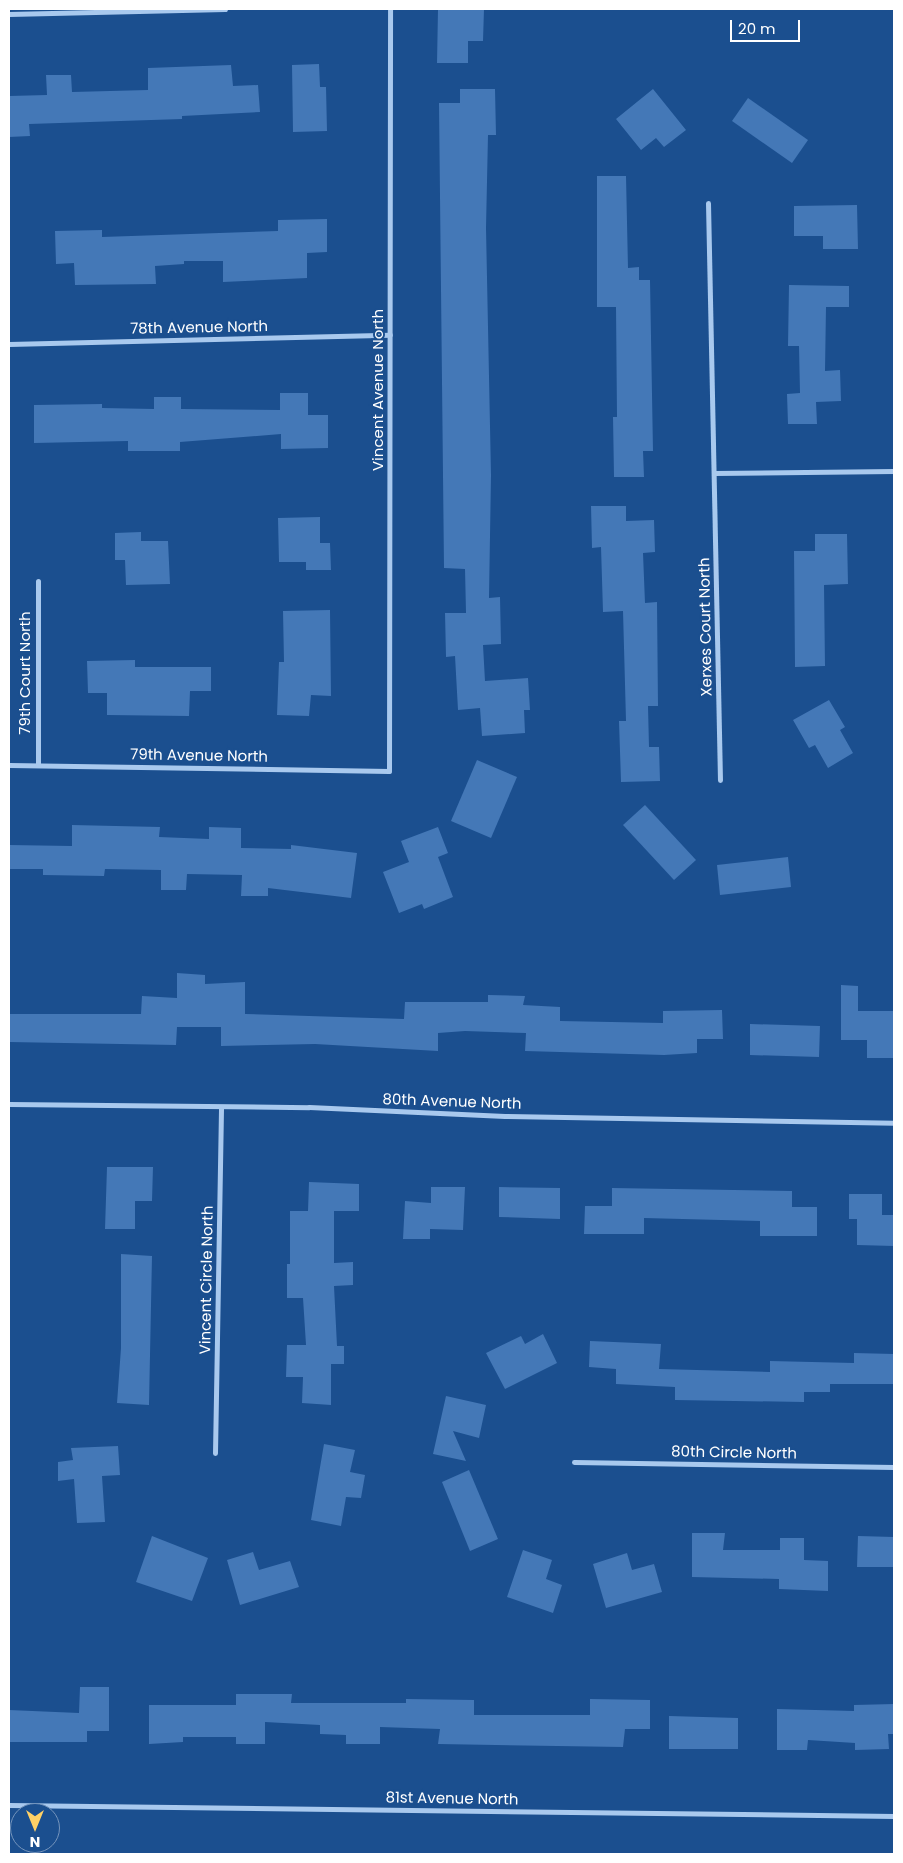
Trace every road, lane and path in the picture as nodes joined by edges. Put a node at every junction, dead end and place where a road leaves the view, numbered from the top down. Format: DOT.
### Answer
graph roads {
  1 [pos="225,9"];
  2 [pos="390,9"];
  3 [pos="59,11"];
  4 [pos="9,14"];
  5 [pos="708,203"];
  6 [pos="390,335"];
  7 [pos="9,344"];
  8 [pos="894,471"];
  9 [pos="714,473"];
  10 [pos="38,581"];
  11 [pos="9,765"];
  12 [pos="38,765"];
  13 [pos="388,771"];
  14 [pos="720,780"];
  15 [pos="9,1104"];
  16 [pos="221,1107"];
  17 [pos="894,1123"];
  18 [pos="215,1453"];
  19 [pos="574,1462"];
  20 [pos="894,1467"];
  21 [pos="9,1805"];
  22 [pos="894,1816"];
  1 -- 3 [label="street"];
  2 -- 6 [label="street, Vincent Avenue North"];
  3 -- 4 [label="street"];
  5 -- 9 [label="street, Xerxes Court North"];
  6 -- 7 [label="street, 78th Avenue North"];
  6 -- 13 [label="street, Vincent Avenue North"];
  8 -- 9 [label="street"];
  9 -- 14 [label="street, Xerxes Court North"];
  10 -- 12 [label="street, 79th Court North"];
  11 -- 12 [label="street, 79th Avenue North"];
  12 -- 13 [label="street, 79th Avenue North"];
  15 -- 16 [label="street, 80th Avenue North"];
  16 -- 17 [label="street, 80th Avenue North"];
  16 -- 18 [label="street, Vincent Circle North"];
  19 -- 20 [label="street, 80th Circle North"];
  21 -- 22 [label="street, 81st Avenue North"];
}
